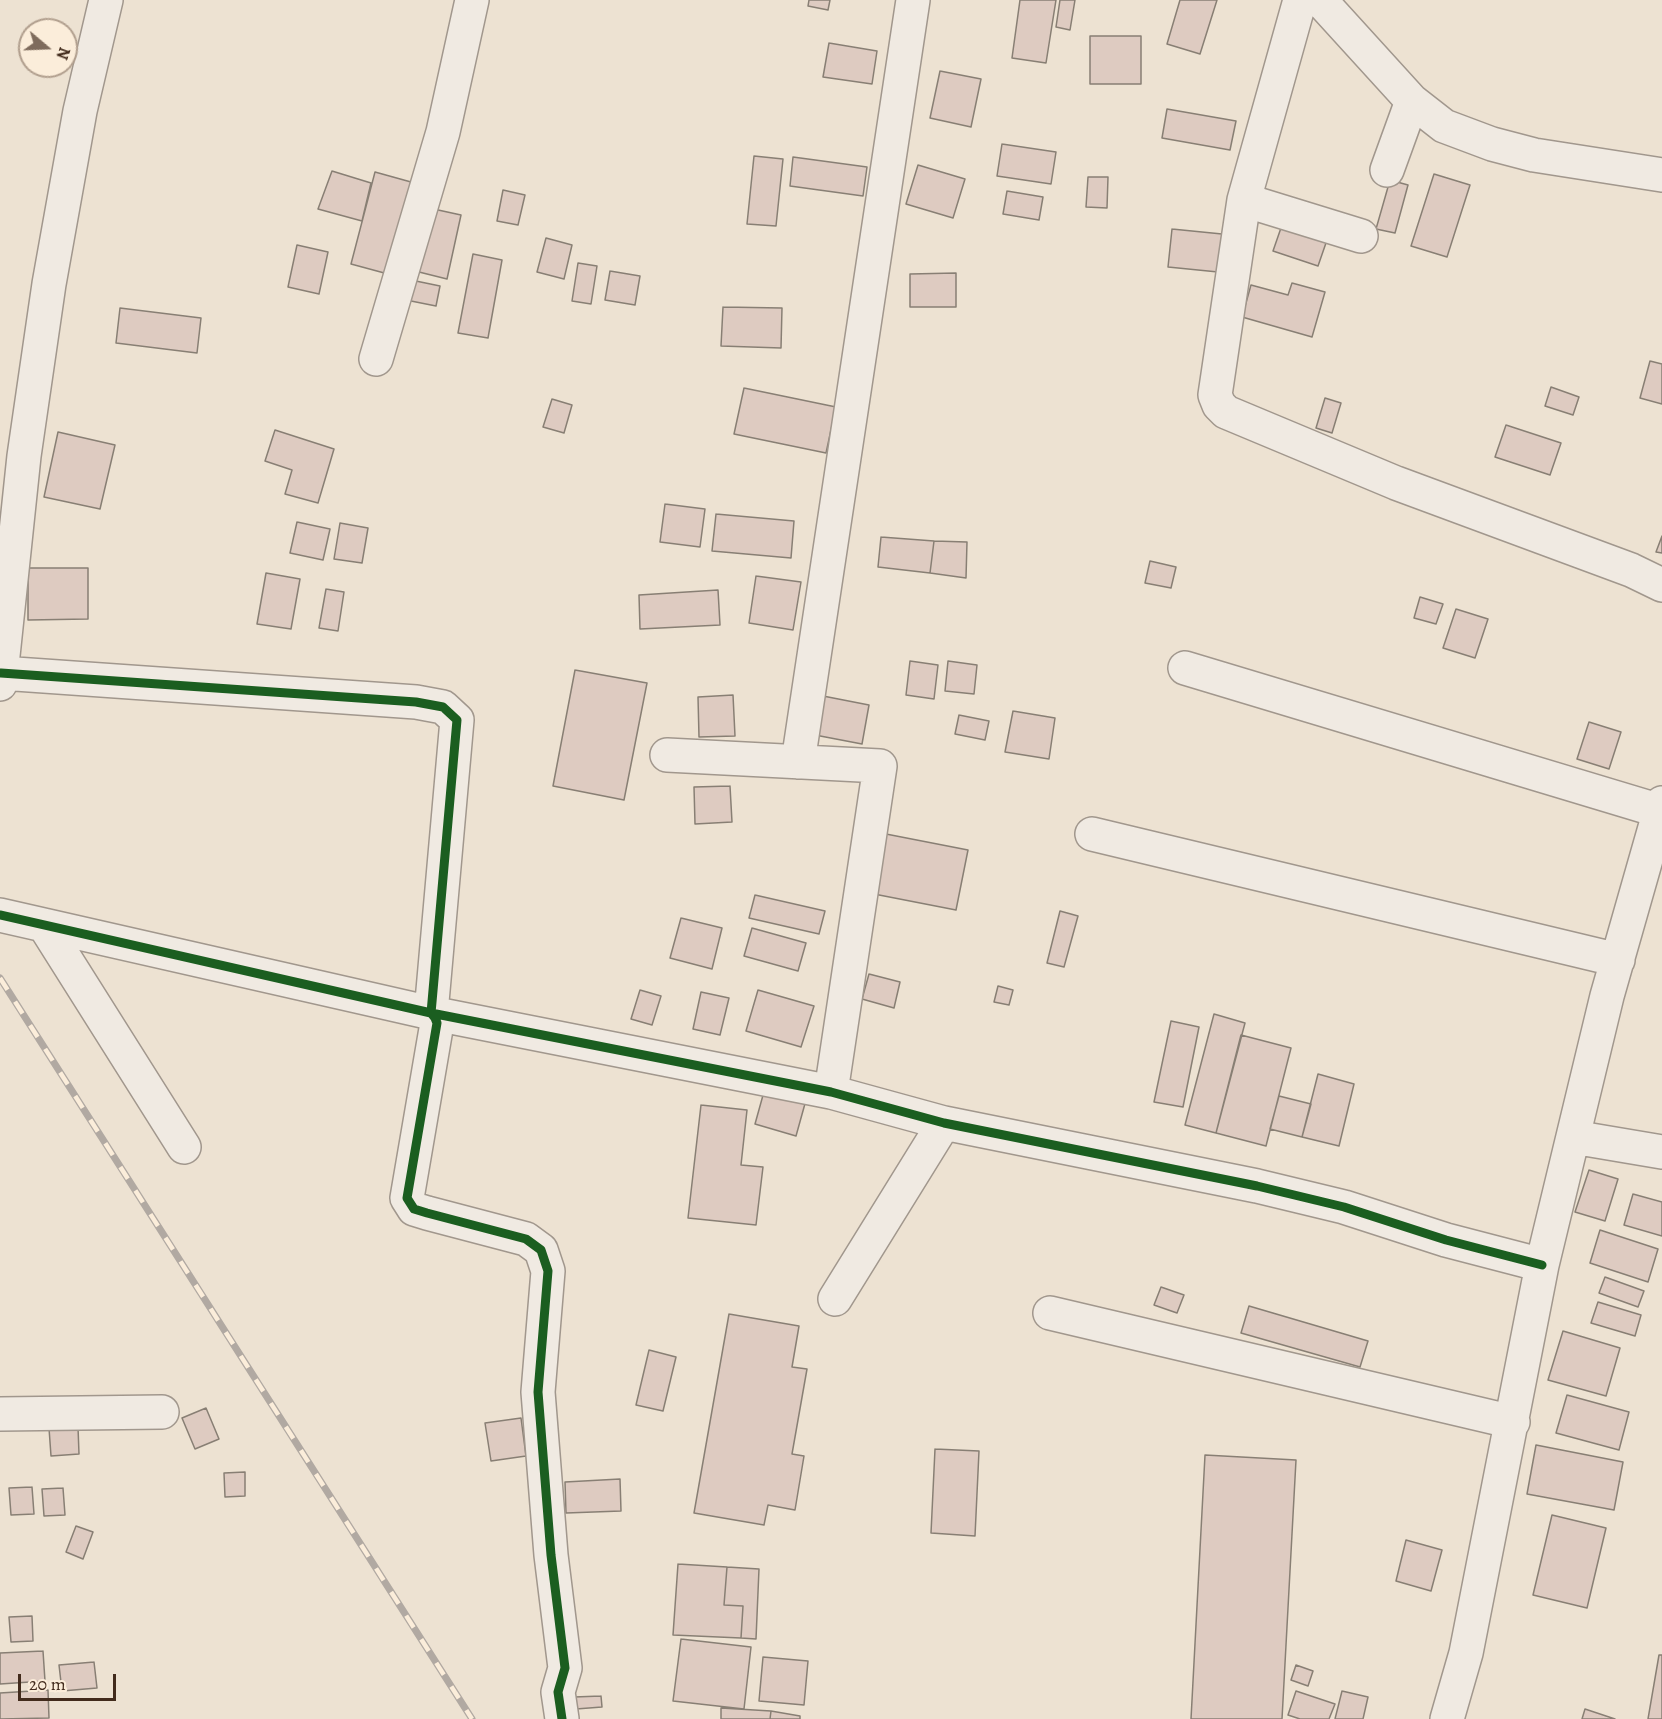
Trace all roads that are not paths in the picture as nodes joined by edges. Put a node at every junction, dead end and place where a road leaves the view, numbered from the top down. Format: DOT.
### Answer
graph roads {
  1 [pos="106,0"];
  2 [pos="472,0"];
  3 [pos="913,0"];
  4 [pos="1300,0"];
  5 [pos="1320,0"];
  6 [pos="1412,101"];
  7 [pos="1388,170"];
  8 [pos="1662,175"];
  9 [pos="1244,200"];
  10 [pos="1361,236"];
  11 [pos="376,359"];
  12 [pos="1662,585"];
  13 [pos="1185,668"];
  14 [pos="1,679"];
  15 [pos="667,756"];
  16 [pos="798,762"];
  17 [pos="1661,807"];
  18 [pos="1092,834"];
  19 [pos="0,915"];
  20 [pos="44,925"];
  21 [pos="1618,960"];
  22 [pos="431,1012"];
  23 [pos="831,1092"];
  24 [pos="945,1123"];
  25 [pos="1573,1137"];
  26 [pos="184,1147"];
  27 [pos="1662,1152"];
  28 [pos="1542,1265"];
  29 [pos="835,1299"];
  30 [pos="1050,1313"];
  31 [pos="162,1412"];
  32 [pos="0,1413"];
  33 [pos="1513,1422"];
  34 [pos="562,1719"];
  35 [pos="1447,1719"];
  1 -- 14 [label="street"];
  2 -- 11 [label="street"];
  3 -- 16 [label="street"];
  4 -- 9 [label="street"];
  5 -- 6 [label="street"];
  6 -- 7 [label="street"];
  6 -- 8 [label="street"];
  9 -- 10 [label="street"];
  9 -- 12 [label="street"];
  13 -- 17 [label="street"];
  14 -- 22 [label="street"];
  15 -- 16 [label="street"];
  16 -- 23 [label="street"];
  17 -- 21 [label="street"];
  18 -- 21 [label="street"];
  19 -- 20 [label="street"];
  20 -- 22 [label="street"];
  20 -- 26 [label="street"];
  21 -- 25 [label="street"];
  22 -- 23 [label="street"];
  22 -- 34 [label="street"];
  23 -- 24 [label="street"];
  24 -- 28 [label="street"];
  24 -- 29 [label="street"];
  25 -- 27 [label="street"];
  25 -- 28 [label="street"];
  28 -- 33 [label="street"];
  30 -- 33 [label="street"];
  31 -- 32 [label="street"];
  33 -- 35 [label="street"];
}
